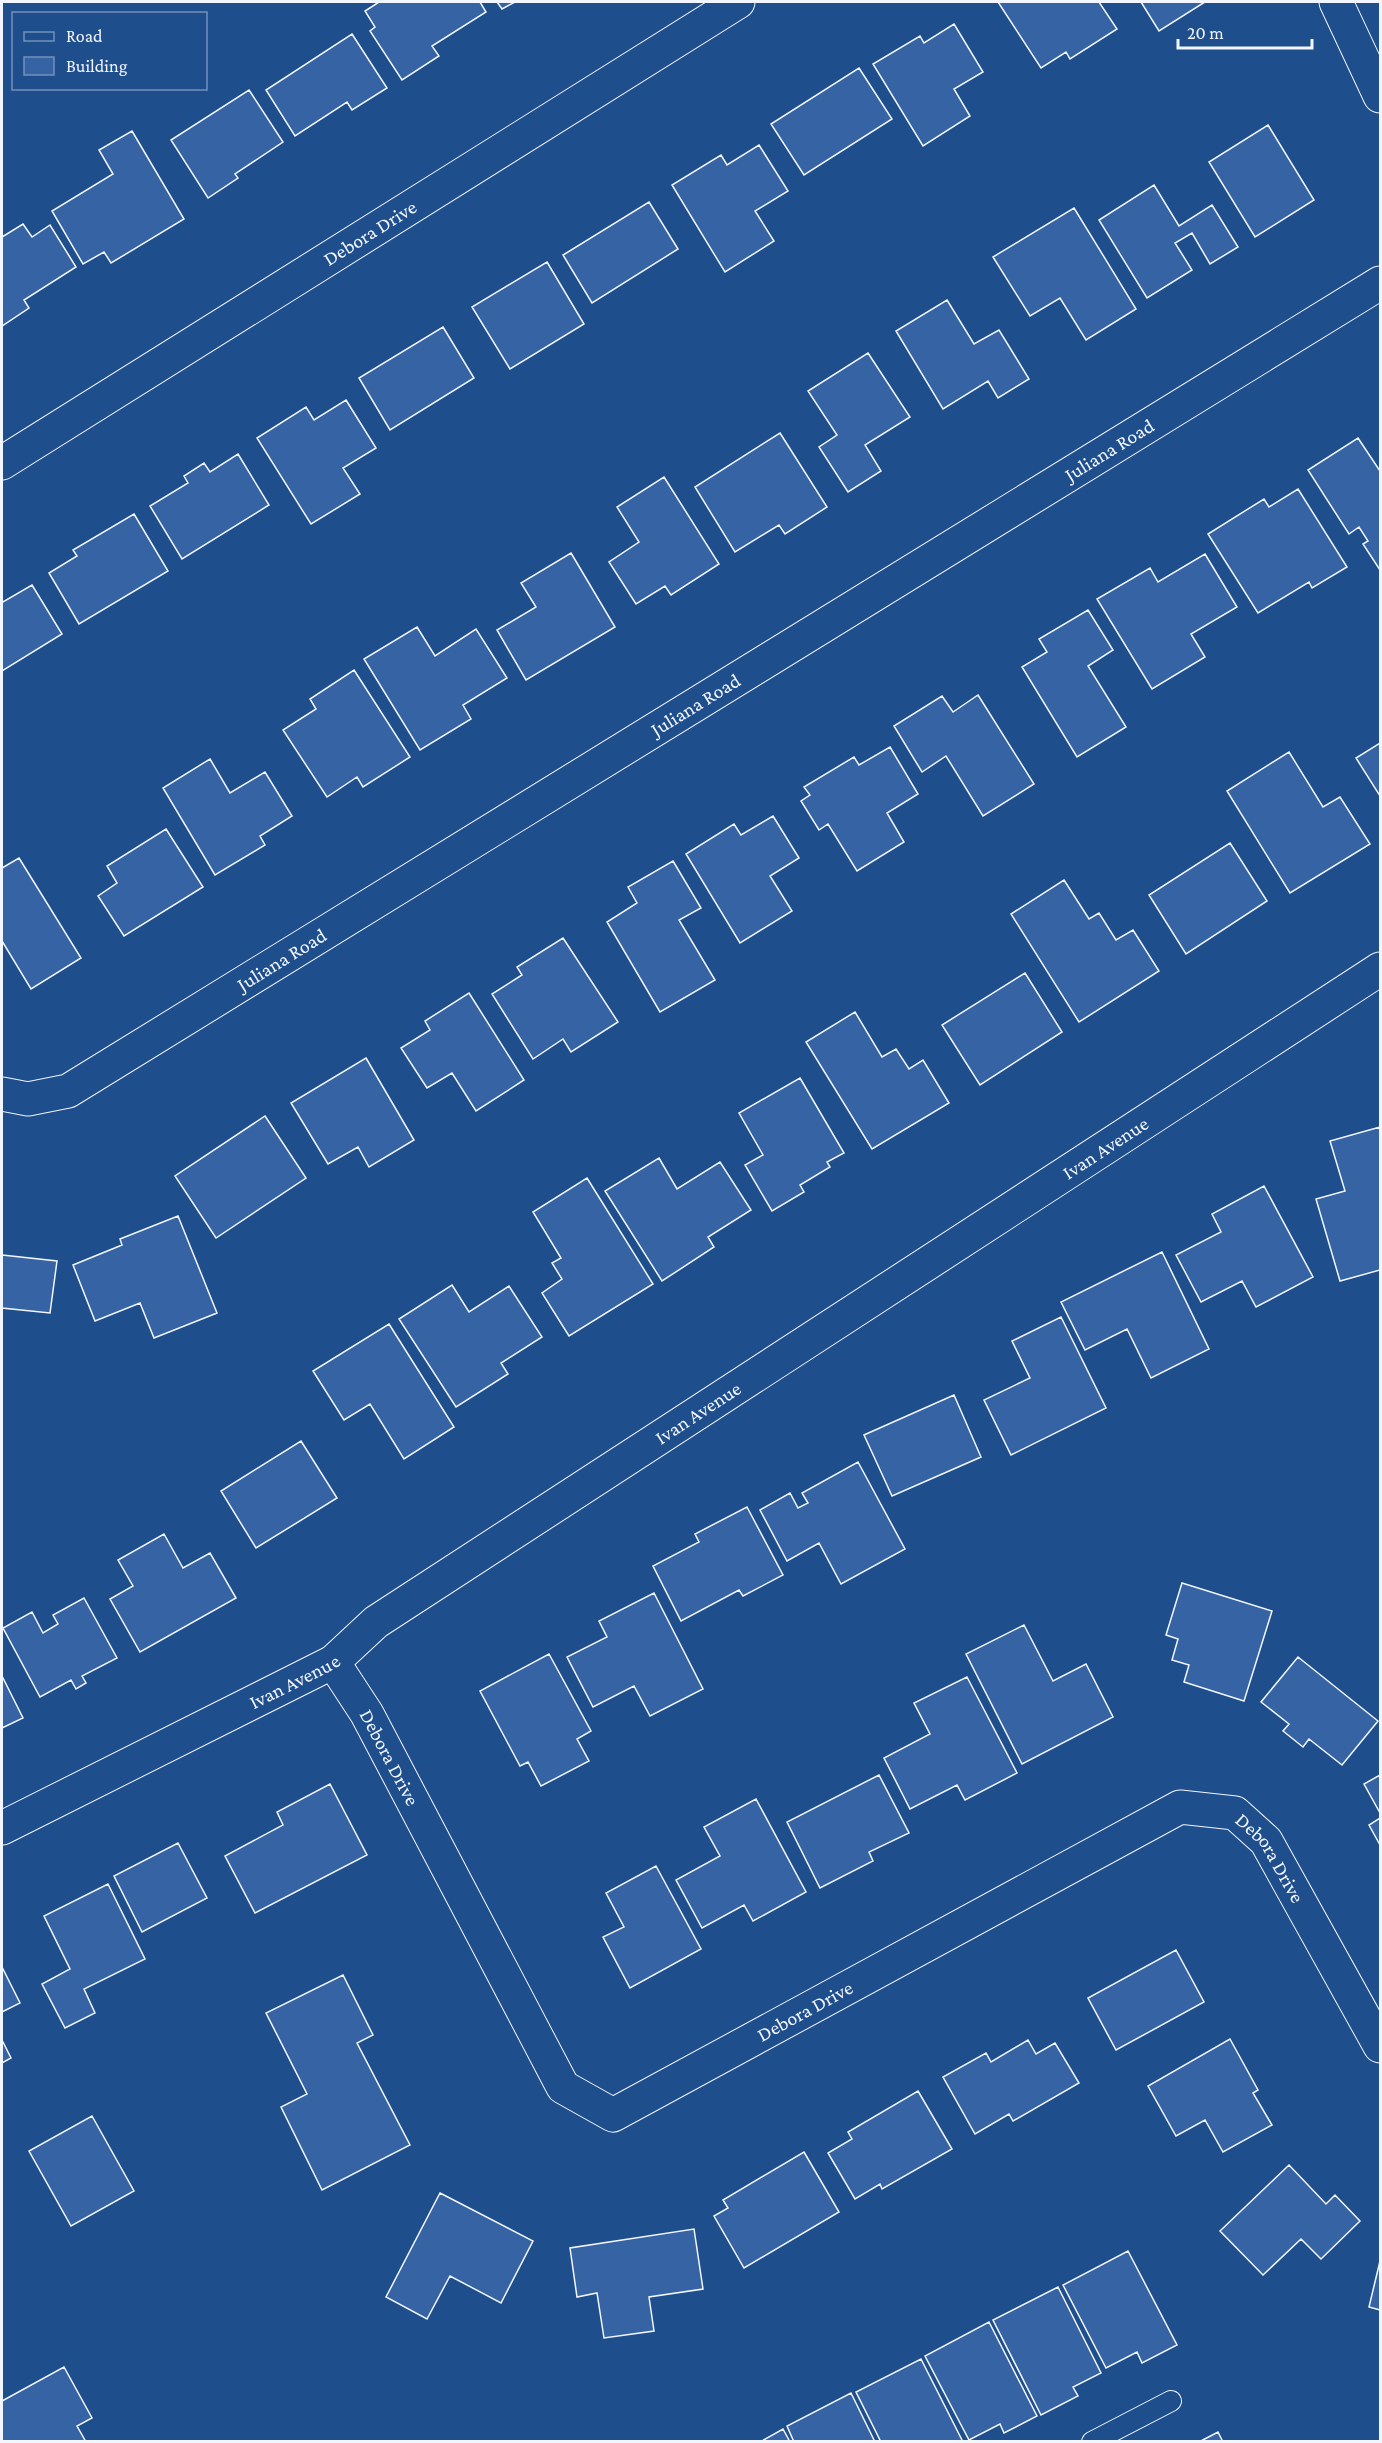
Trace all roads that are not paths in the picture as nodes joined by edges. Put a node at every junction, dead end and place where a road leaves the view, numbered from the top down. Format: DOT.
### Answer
graph roads {
  1 [pos="738,2"];
  2 [pos="1336,2"];
  3 [pos="1380,96"];
  4 [pos="1380,283"];
  5 [pos="2,463"];
  6 [pos="1380,969"];
  7 [pos="2,1094"];
  8 [pos="333,1662"];
  9 [pos="2,1828"];
  10 [pos="1380,2046"];
  11 [pos="1171,2401"];
  12 [pos="1092,2442"];
  1 -- 5 [label="street, Debora Drive"];
  2 -- 3 [label="street"];
  4 -- 7 [label="street, Juliana Road"];
  6 -- 8 [label="street, Ivan Avenue"];
  8 -- 9 [label="street, Ivan Avenue"];
  8 -- 10 [label="street, Debora Drive"];
  11 -- 12 [label="lane"];
}
